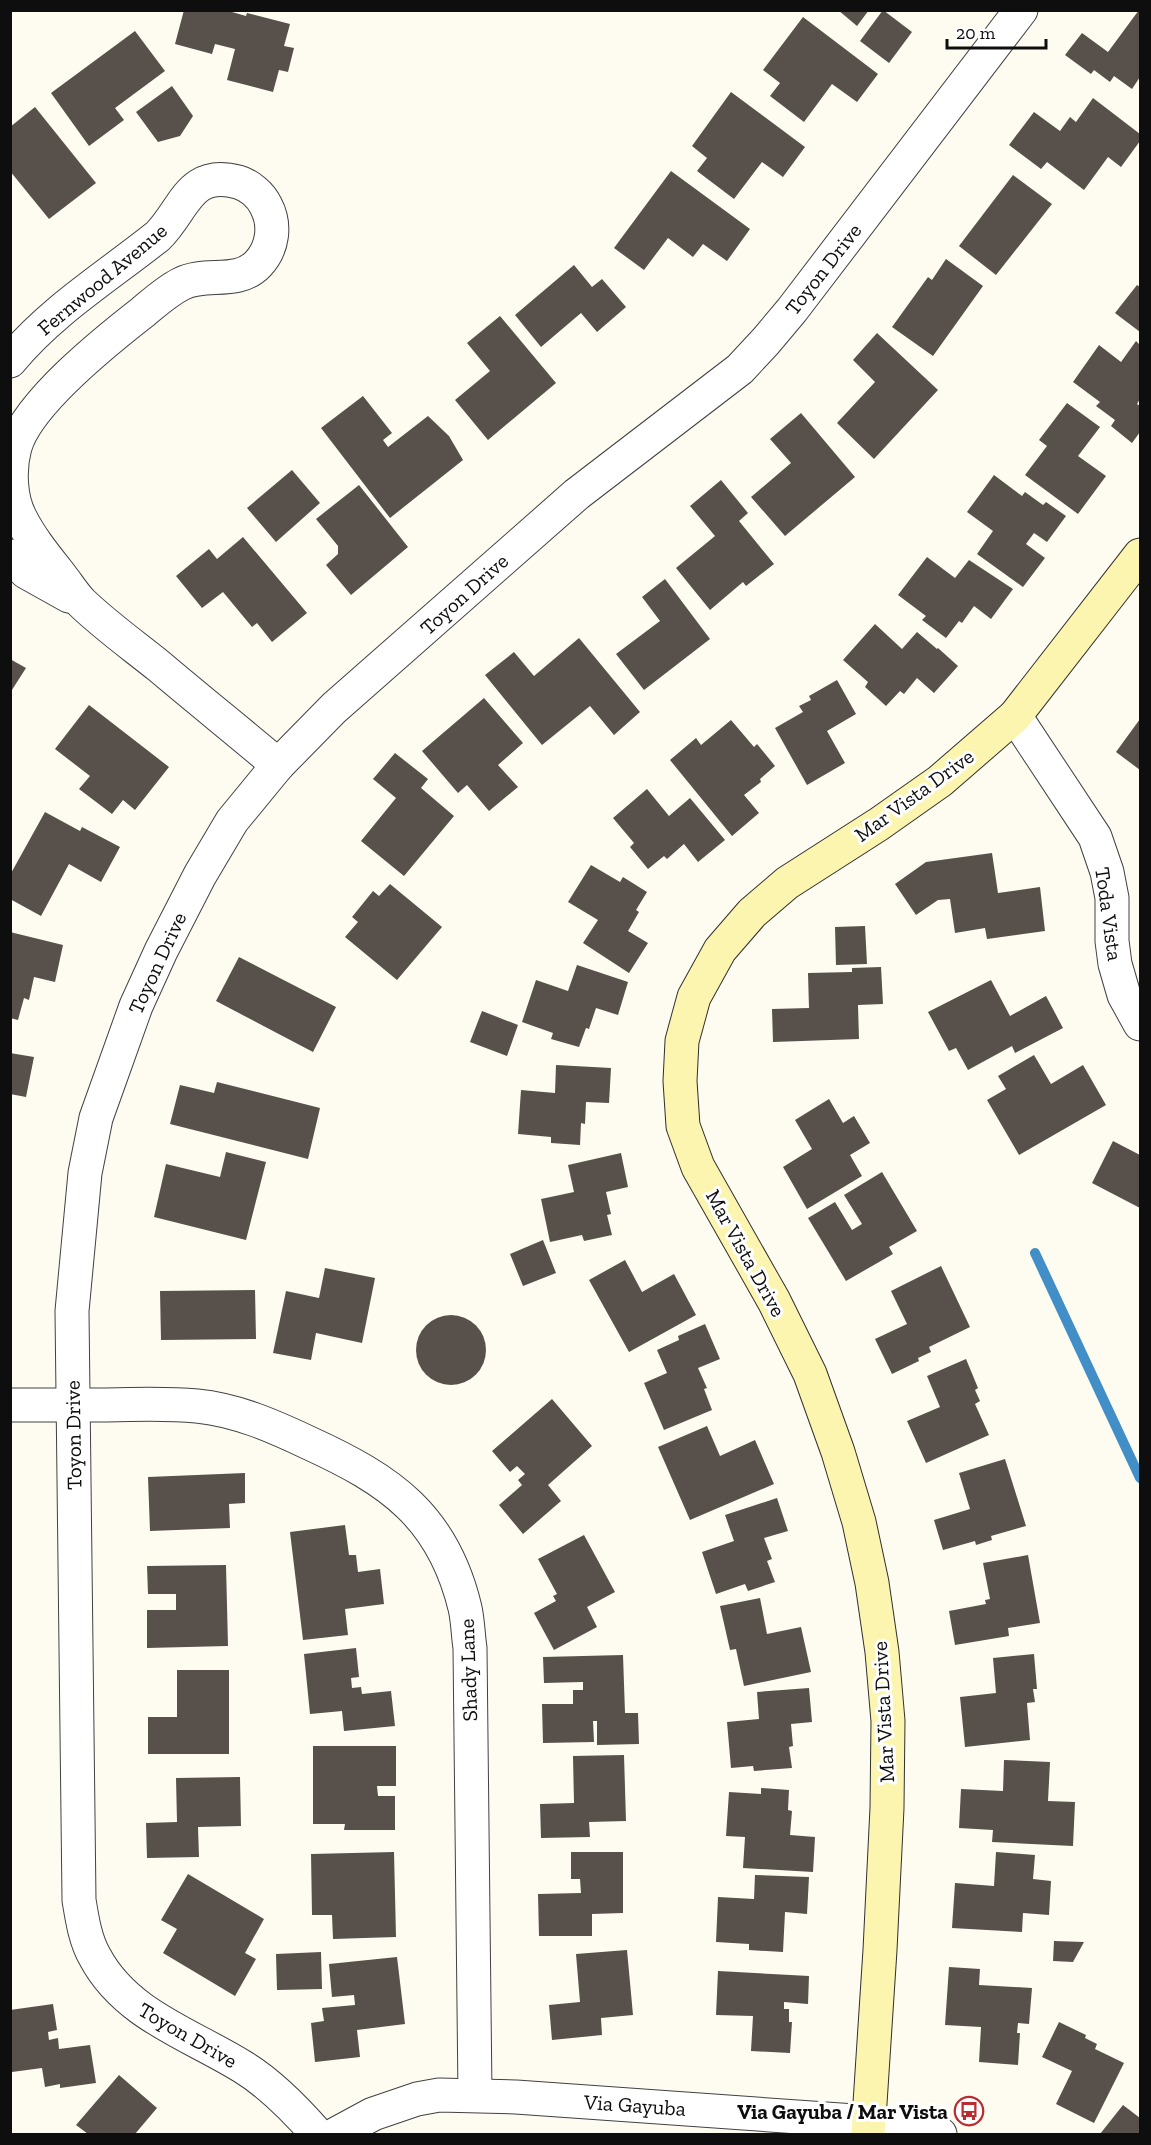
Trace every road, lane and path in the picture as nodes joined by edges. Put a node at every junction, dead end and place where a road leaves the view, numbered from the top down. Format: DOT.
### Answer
graph roads {
  1 [pos="1021,10"];
  2 [pos="10,361"];
  3 [pos="1140,555"];
  4 [pos="10,556"];
  5 [pos="81,602"];
  6 [pos="1015,716"];
  7 [pos="278,765"];
  8 [pos="1140,1024"];
  9 [pos="10,1405"];
  10 [pos="72,1406"];
  11 [pos="475,2095"];
  12 [pos="869,2128"];
  13 [pos="317,2134"];
  14 [pos="336,2134"];
  15 [pos="940,2134"];
  1 -- 7 [label="street, Toyon Drive"];
  2 -- 5 [label="street, Fernwood Avenue"];
  3 -- 6 [label="street, Mar Vista Drive"];
  4 -- 5 [label="street, Fernwood Avenue"];
  5 -- 7 [label="street, Fernwood Avenue"];
  6 -- 8 [label="street, Toda Vista"];
  6 -- 12 [label="street, Mar Vista Drive"];
  7 -- 10 [label="street, Toyon Drive"];
  9 -- 10 [label="street, Shady Lane"];
  10 -- 11 [label="street, Shady Lane"];
  10 -- 13 [label="street, Toyon Drive"];
  11 -- 12 [label="street, Via Gayuba"];
  11 -- 14 [label="street, Via Gayuba"];
  12 -- 15 [label="street, Via Gayuba"];
}
